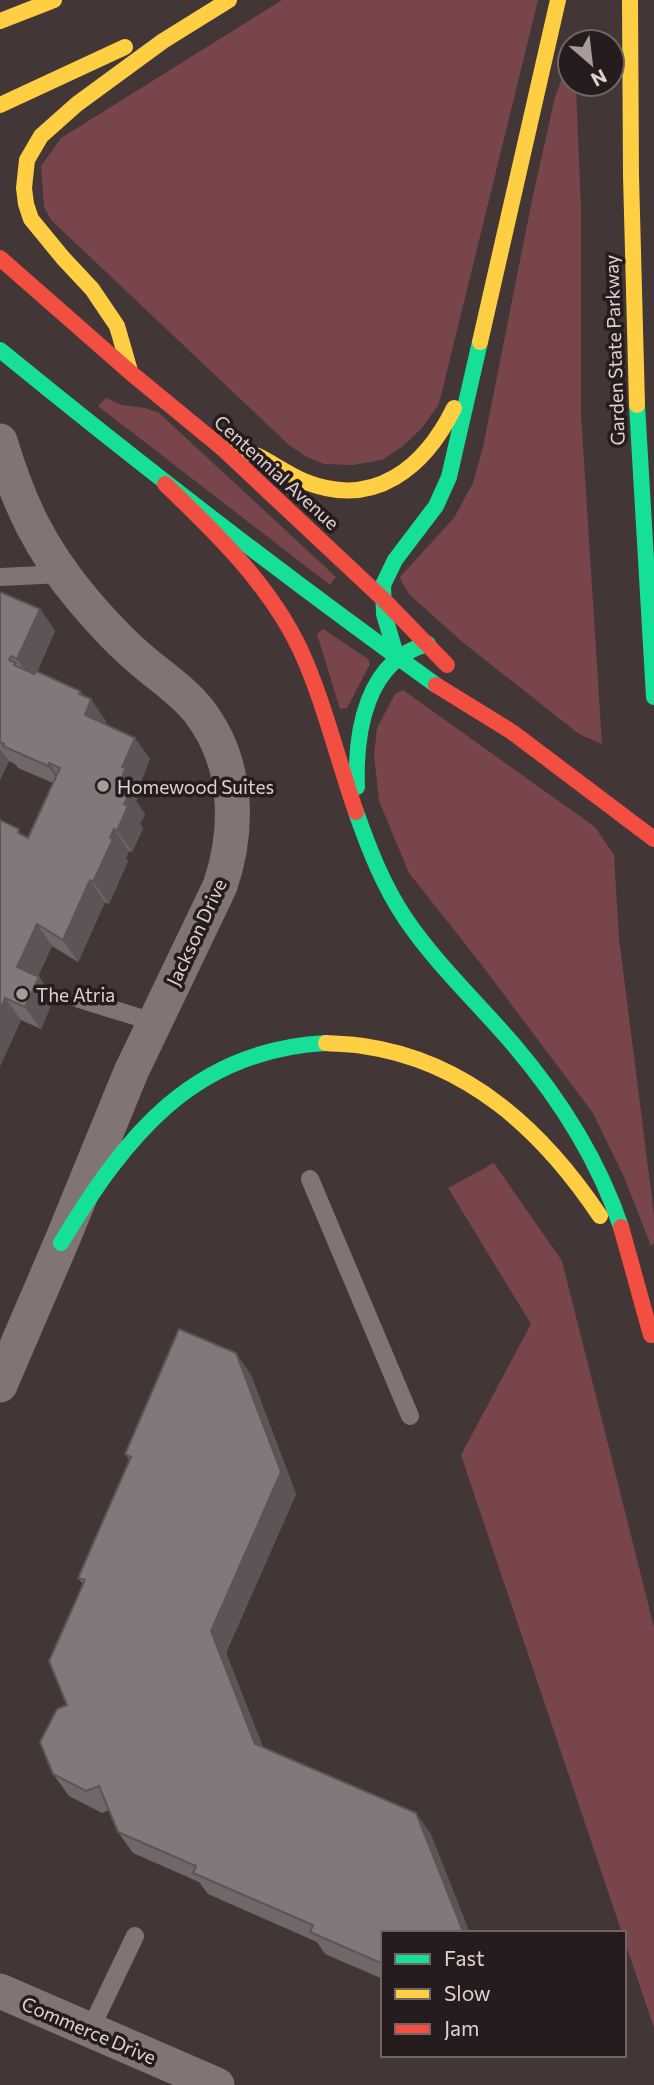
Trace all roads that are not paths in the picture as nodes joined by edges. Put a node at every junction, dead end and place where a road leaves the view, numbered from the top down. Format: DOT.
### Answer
graph roads {
  1 [pos="54,0"];
  2 [pos="229,0"];
  3 [pos="558,0"];
  4 [pos="630,0"];
  5 [pos="0,21"];
  6 [pos="0,105"];
  7 [pos="0,258"];
  8 [pos="483,327"];
  9 [pos="0,350"];
  10 [pos="131,373"];
  11 [pos="0,441"];
  12 [pos="221,447"];
  13 [pos="165,484"];
  14 [pos="62,574"];
  15 [pos="0,577"];
  16 [pos="383,599"];
  17 [pos="428,644"];
  18 [pos="397,659"];
  19 [pos="654,697"];
  20 [pos="512,732"];
  21 [pos="654,839"];
  22 [pos="368,844"];
  23 [pos="79,999"];
  24 [pos="154,1022"];
  25 [pos="310,1180"];
  26 [pos="61,1243"];
  27 [pos="652,1340"];
  28 [pos="0,1385"];
  29 [pos="410,1416"];
  30 [pos="135,1936"];
  31 [pos="0,1991"];
  32 [pos="90,2030"];
  33 [pos="217,2085"];
  1 -- 5 [label="main road"];
  2 -- 6 [label="main road"];
  2 -- 10 [label="main road"];
  3 -- 8 [label="main road"];
  4 -- 19 [label="main road, Garden State Parkway"];
  7 -- 10 [label="main road, Centennial Avenue"];
  8 -- 12 [label="main road"];
  8 -- 16 [label="main road"];
  9 -- 13 [label="main road, Centennial Avenue"];
  10 -- 12 [label="main road, Centennial Avenue"];
  11 -- 14 [label="street, Jackson Drive"];
  12 -- 16 [label="main road, Centennial Avenue"];
  13 -- 18 [label="main road, Centennial Avenue"];
  13 -- 22 [label="main road"];
  14 -- 15 [label="lane"];
  14 -- 24 [label="street, Jackson Drive"];
  16 -- 17 [label="main road, Centennial Avenue"];
  16 -- 18 [label="main road"];
  17 -- 18 [label="main road"];
  17 -- 20 [label="main road, Centennial Avenue"];
  18 -- 20 [label="main road, Centennial Avenue"];
  18 -- 22 [label="main road"];
  20 -- 21 [label="main road, Centennial Avenue"];
  22 -- 27 [label="main road"];
  23 -- 24 [label="lane"];
  24 -- 26 [label="street, Jackson Drive"];
  25 -- 29 [label="lane"];
  26 -- 27 [label="main road"];
  26 -- 28 [label="street, Jackson Drive"];
  30 -- 32 [label="lane"];
  31 -- 32 [label="street, Commerce Drive"];
  32 -- 33 [label="street, Commerce Drive"];
}
